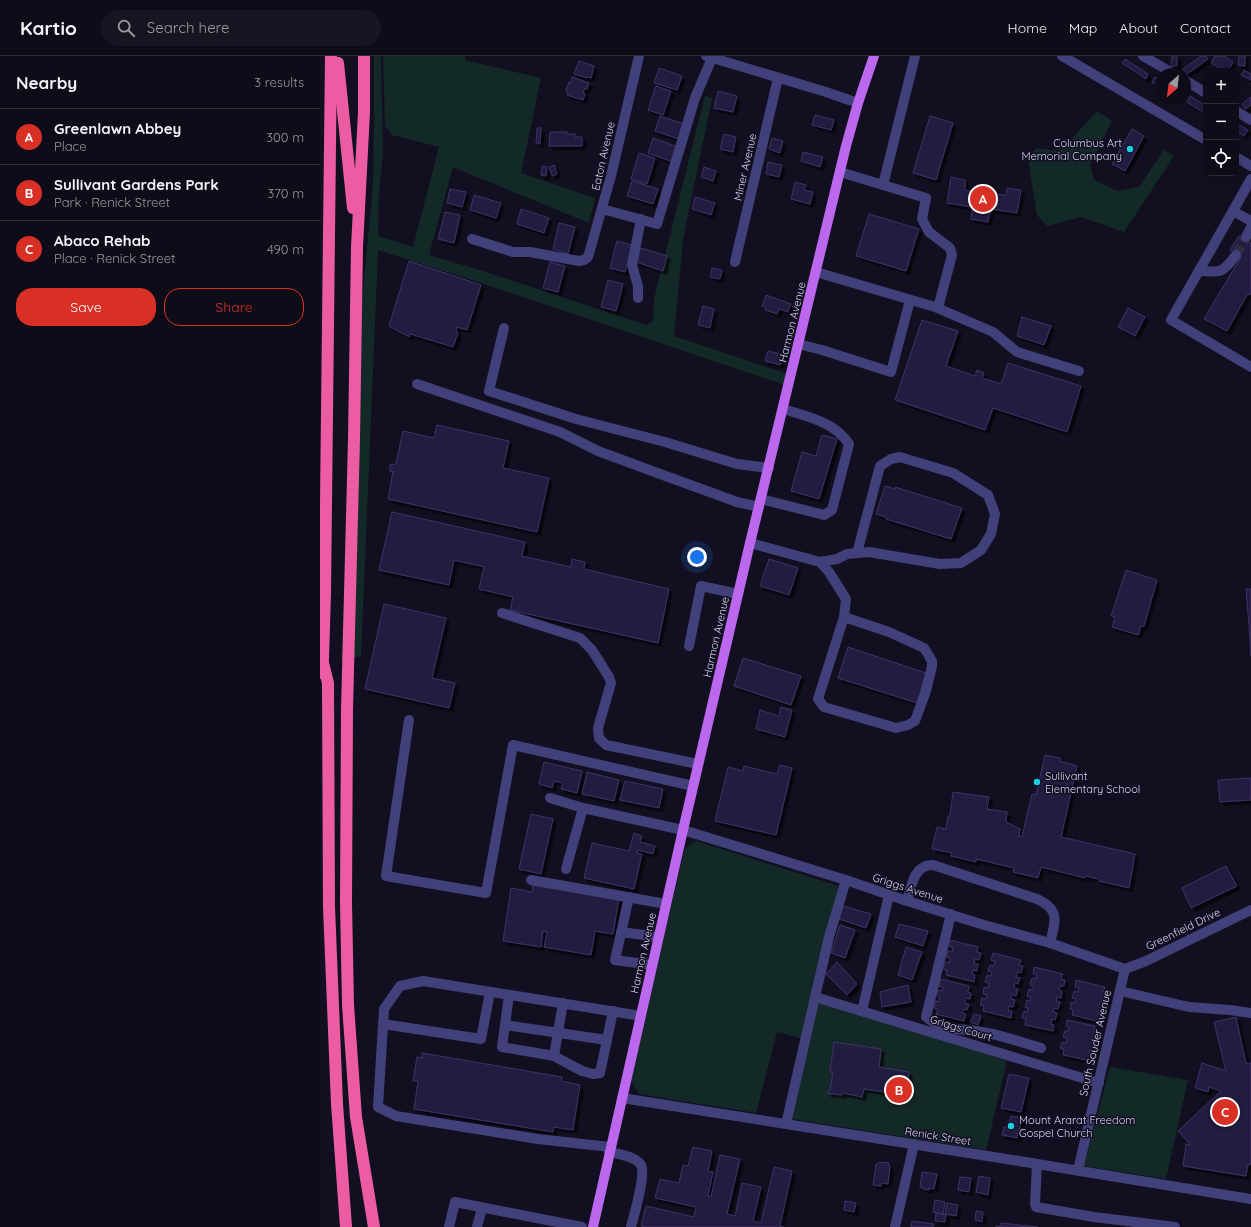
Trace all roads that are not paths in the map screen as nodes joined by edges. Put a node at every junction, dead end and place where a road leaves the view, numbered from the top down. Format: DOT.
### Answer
graph roads {
  1 [pos="331,56"];
  2 [pos="337,56"];
  3 [pos="364,56"];
  4 [pos="639,56"];
  5 [pos="874,56"];
  6 [pos="915,56"];
  7 [pos="1062,56"];
  8 [pos="1143,56"];
  9 [pos="709,57"];
  10 [pos="728,59"];
  11 [pos="1164,68"];
  12 [pos="778,78"];
  13 [pos="1191,84"];
  14 [pos="1203,91"];
  15 [pos="858,104"];
  16 [pos="1239,113"];
  17 [pos="1251,120"];
  18 [pos="1203,138"];
  19 [pos="1239,159"];
  20 [pos="1251,166"];
  21 [pos="840,172"];
  22 [pos="1251,179"];
  23 [pos="883,186"];
  24 [pos="602,209"];
  25 [pos="1233,211"];
  26 [pos="640,219"];
  27 [pos="1251,221"];
  28 [pos="1251,227"];
  29 [pos="1246,237"];
  30 [pos="472,239"];
  31 [pos="357,246"];
  32 [pos="1236,255"];
  33 [pos="735,262"];
  34 [pos="816,272"];
  35 [pos="1199,272"];
  36 [pos="638,298"];
  37 [pos="910,300"];
  38 [pos="938,308"];
  39 [pos="504,328"];
  40 [pos="798,344"];
  41 [pos="1251,367"];
  42 [pos="1079,371"];
  43 [pos="417,384"];
  44 [pos="783,409"];
  45 [pos="769,468"];
  46 [pos="760,503"];
  47 [pos="750,543"];
  48 [pos="857,553"];
  49 [pos="820,562"];
  50 [pos="738,594"];
  51 [pos="502,613"];
  52 [pos="844,617"];
  53 [pos="689,646"];
  54 [pos="323,660"];
  55 [pos="320,674"];
  56 [pos="409,720"];
  57 [pos="698,764"];
  58 [pos="693,786"];
  59 [pos="550,798"];
  60 [pos="583,808"];
  61 [pos="683,830"];
  62 [pos="566,869"];
  63 [pos="530,880"];
  64 [pos="846,880"];
  65 [pos="889,894"];
  66 [pos="629,897"];
  67 [pos="908,901"];
  68 [pos="666,904"];
  69 [pos="1251,910"];
  70 [pos="951,914"];
  71 [pos="621,932"];
  72 [pos="658,937"];
  73 [pos="1050,943"];
  74 [pos="652,965"];
  75 [pos="1125,969"];
  76 [pos="1120,991"];
  77 [pos="490,992"];
  78 [pos="509,995"];
  79 [pos="815,997"];
  80 [pos="562,1003"];
  81 [pos="613,1011"];
  82 [pos="862,1011"];
  83 [pos="1251,1013"];
  84 [pos="641,1016"];
  85 [pos="383,1024"];
  86 [pos="505,1025"];
  87 [pos="558,1033"];
  88 [pos="607,1040"];
  89 [pos="1042,1048"];
  90 [pos="554,1056"];
  91 [pos="1099,1083"];
  92 [pos="622,1098"];
  93 [pos="786,1124"];
  94 [pos="914,1144"];
  95 [pos="610,1150"];
  96 [pos="1038,1164"];
  97 [pos="1078,1170"];
  98 [pos="1251,1199"];
  99 [pos="482,1208"];
  100 [pos="346,1227"];
  101 [pos="374,1227"];
  102 [pos="449,1227"];
  103 [pos="477,1227"];
  104 [pos="582,1227"];
  105 [pos="592,1227"];
  106 [pos="631,1227"];
  107 [pos="895,1227"];
  108 [pos="1175,1227"];
  1 -- 54 [label="highway"];
  2 -- 31 [label="highway"];
  3 -- 31 [label="highway"];
  4 -- 24 [label="street, Eaton Avenue"];
  5 -- 15 [label="main road, Harmon Avenue"];
  6 -- 23 [label="street"];
  7 -- 18 [label="street"];
  8 -- 11 [label="street"];
  9 -- 10 [label="street"];
  9 -- 26 [label="street"];
  10 -- 12 [label="street"];
  12 -- 15 [label="street"];
  12 -- 33 [label="street, Miner Avenue"];
  13 -- 14 [label="street"];
  15 -- 21 [label="main road, Harmon Avenue"];
  16 -- 17 [label="street"];
  19 -- 20 [label="street"];
  21 -- 23 [label="street"];
  21 -- 34 [label="main road, Harmon Avenue"];
  22 -- 25 [label="street"];
  23 -- 38 [label="street"];
  24 -- 26 [label="street"];
  24 -- 30 [label="street, Eaton Avenue"];
  25 -- 27 [label="street"];
  25 -- 35 [label="street"];
  26 -- 36 [label="street"];
  28 -- 29 [label="street"];
  31 -- 101 [label="highway"];
  32 -- 35 [label="street"];
  34 -- 37 [label="street"];
  34 -- 40 [label="main road, Harmon Avenue"];
  35 -- 41 [label="street"];
  37 -- 38 [label="street"];
  37 -- 40 [label="street"];
  38 -- 42 [label="street"];
  39 -- 45 [label="street"];
  40 -- 44 [label="main road, Harmon Avenue"];
  43 -- 46 [label="street"];
  44 -- 45 [label="main road, Harmon Avenue"];
  44 -- 46 [label="street"];
  45 -- 46 [label="main road, Harmon Avenue"];
  46 -- 47 [label="main road, Harmon Avenue"];
  47 -- 49 [label="street"];
  47 -- 50 [label="main road, Harmon Avenue"];
  48 -- 48 [label="street"];
  48 -- 49 [label="street"];
  49 -- 52 [label="street"];
  50 -- 53 [label="street"];
  50 -- 57 [label="main road, Harmon Avenue"];
  51 -- 57 [label="street"];
  52 -- 52 [label="street"];
  54 -- 55 [label="highway"];
  54 -- 100 [label="highway"];
  56 -- 58 [label="street"];
  57 -- 58 [label="main road, Harmon Avenue"];
  58 -- 61 [label="main road, Harmon Avenue"];
  59 -- 60 [label="street, Griggs Avenue"];
  60 -- 61 [label="street, Griggs Avenue"];
  60 -- 62 [label="street"];
  61 -- 64 [label="street, Griggs Avenue"];
  61 -- 68 [label="main road, Harmon Avenue"];
  63 -- 66 [label="street"];
  64 -- 65 [label="street, Griggs Avenue"];
  64 -- 79 [label="street"];
  65 -- 67 [label="street, Griggs Avenue"];
  65 -- 82 [label="street"];
  66 -- 68 [label="street"];
  66 -- 71 [label="street"];
  67 -- 70 [label="street, Griggs Avenue"];
  67 -- 73 [label="street"];
  68 -- 72 [label="main road, Harmon Avenue"];
  69 -- 75 [label="street, Greenfield Drive"];
  70 -- 73 [label="street, Griggs Avenue"];
  70 -- 89 [label="street"];
  71 -- 72 [label="street"];
  71 -- 74 [label="street"];
  72 -- 74 [label="main road, Harmon Avenue"];
  73 -- 75 [label="street, Griggs Avenue"];
  74 -- 84 [label="main road, Harmon Avenue"];
  75 -- 76 [label="street, South Souder Avenue"];
  76 -- 83 [label="street"];
  76 -- 91 [label="street, South Souder Avenue"];
  77 -- 78 [label="street"];
  77 -- 85 [label="street"];
  77 -- 85 [label="street"];
  78 -- 80 [label="street"];
  78 -- 86 [label="street"];
  79 -- 82 [label="street, Griggs Court"];
  79 -- 93 [label="street"];
  80 -- 81 [label="street"];
  80 -- 87 [label="street"];
  81 -- 84 [label="street"];
  81 -- 88 [label="street"];
  82 -- 91 [label="street, Griggs Court"];
  84 -- 92 [label="main road, Harmon Avenue"];
  85 -- 95 [label="street"];
  86 -- 87 [label="street"];
  86 -- 90 [label="street"];
  87 -- 88 [label="street"];
  87 -- 90 [label="street"];
  88 -- 90 [label="street"];
  91 -- 97 [label="street, South Souder Avenue"];
  92 -- 93 [label="street, Renick Street"];
  92 -- 95 [label="main road, Harmon Avenue"];
  93 -- 94 [label="street, Renick Street"];
  94 -- 96 [label="street, Renick Street"];
  94 -- 107 [label="street"];
  95 -- 105 [label="main road, Harmon Avenue"];
  95 -- 106 [label="street"];
  96 -- 97 [label="street, Renick Street"];
  96 -- 108 [label="street"];
  97 -- 98 [label="street, Renick Street"];
  99 -- 102 [label="street"];
  99 -- 103 [label="street"];
  99 -- 104 [label="street"];
}
